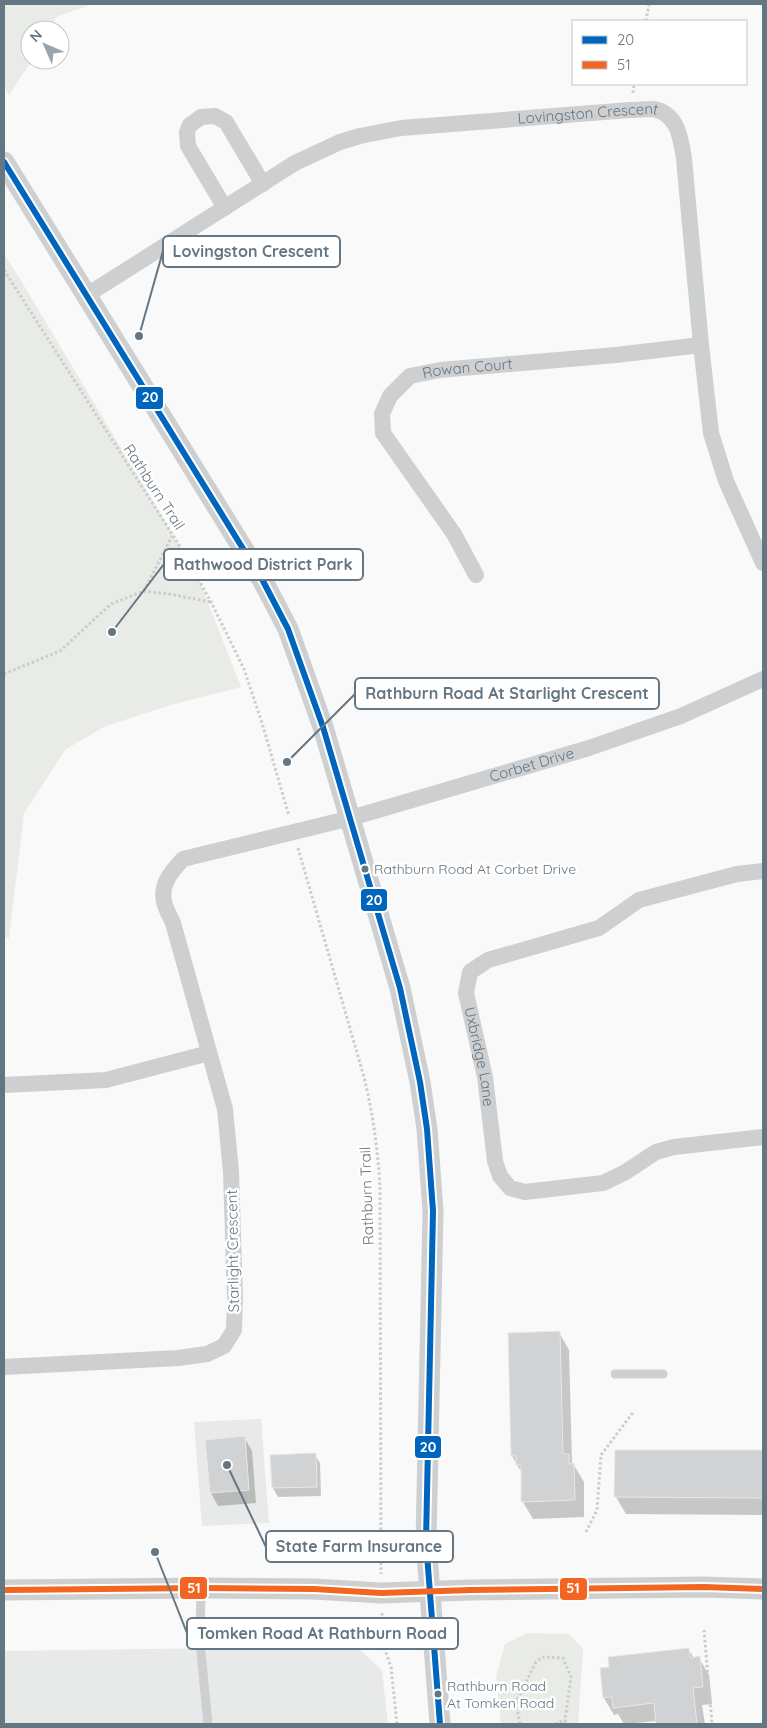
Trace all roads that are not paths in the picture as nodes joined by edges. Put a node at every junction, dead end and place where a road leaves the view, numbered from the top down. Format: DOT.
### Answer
graph roads {
  1 [pos="4,162"];
  2 [pos="263,184"];
  3 [pos="225,208"];
  4 [pos="87,296"];
  5 [pos="701,345"];
  6 [pos="763,563"];
  7 [pos="476,575"];
  8 [pos="763,678"];
  9 [pos="350,818"];
  10 [pos="293,831"];
  11 [pos="763,871"];
  12 [pos="209,1053"];
  13 [pos="4,1085"];
  14 [pos="763,1137"];
  15 [pos="4,1367"];
  16 [pos="614,1374"];
  17 [pos="663,1374"];
  18 [pos="200,1588"];
  19 [pos="763,1589"];
  20 [pos="4,1590"];
  21 [pos="429,1591"];
  22 [pos="208,1724"];
  23 [pos="440,1724"];
  1 -- 4 [label="street"];
  2 -- 3 [label="street, Lovingston Crescent"];
  2 -- 3 [label="street"];
  2 -- 5 [label="street, Lovingston Crescent"];
  3 -- 4 [label="street, Lovingston Crescent"];
  4 -- 9 [label="street"];
  5 -- 6 [label="street, Lovingston Crescent"];
  5 -- 7 [label="street, Rowan Court"];
  8 -- 9 [label="street, Corbet Drive"];
  9 -- 10 [label="street, Corbet Drive"];
  9 -- 21 [label="street"];
  10 -- 12 [label="street, Starlight Crescent"];
  11 -- 14 [label="street, Uxbridge Lane"];
  12 -- 13 [label="street"];
  12 -- 15 [label="street, Starlight Crescent"];
  16 -- 17 [label="lane"];
  18 -- 20 [label="street"];
  18 -- 21 [label="street"];
  18 -- 22 [label="lane"];
  19 -- 21 [label="street"];
  21 -- 23 [label="street"];
}
